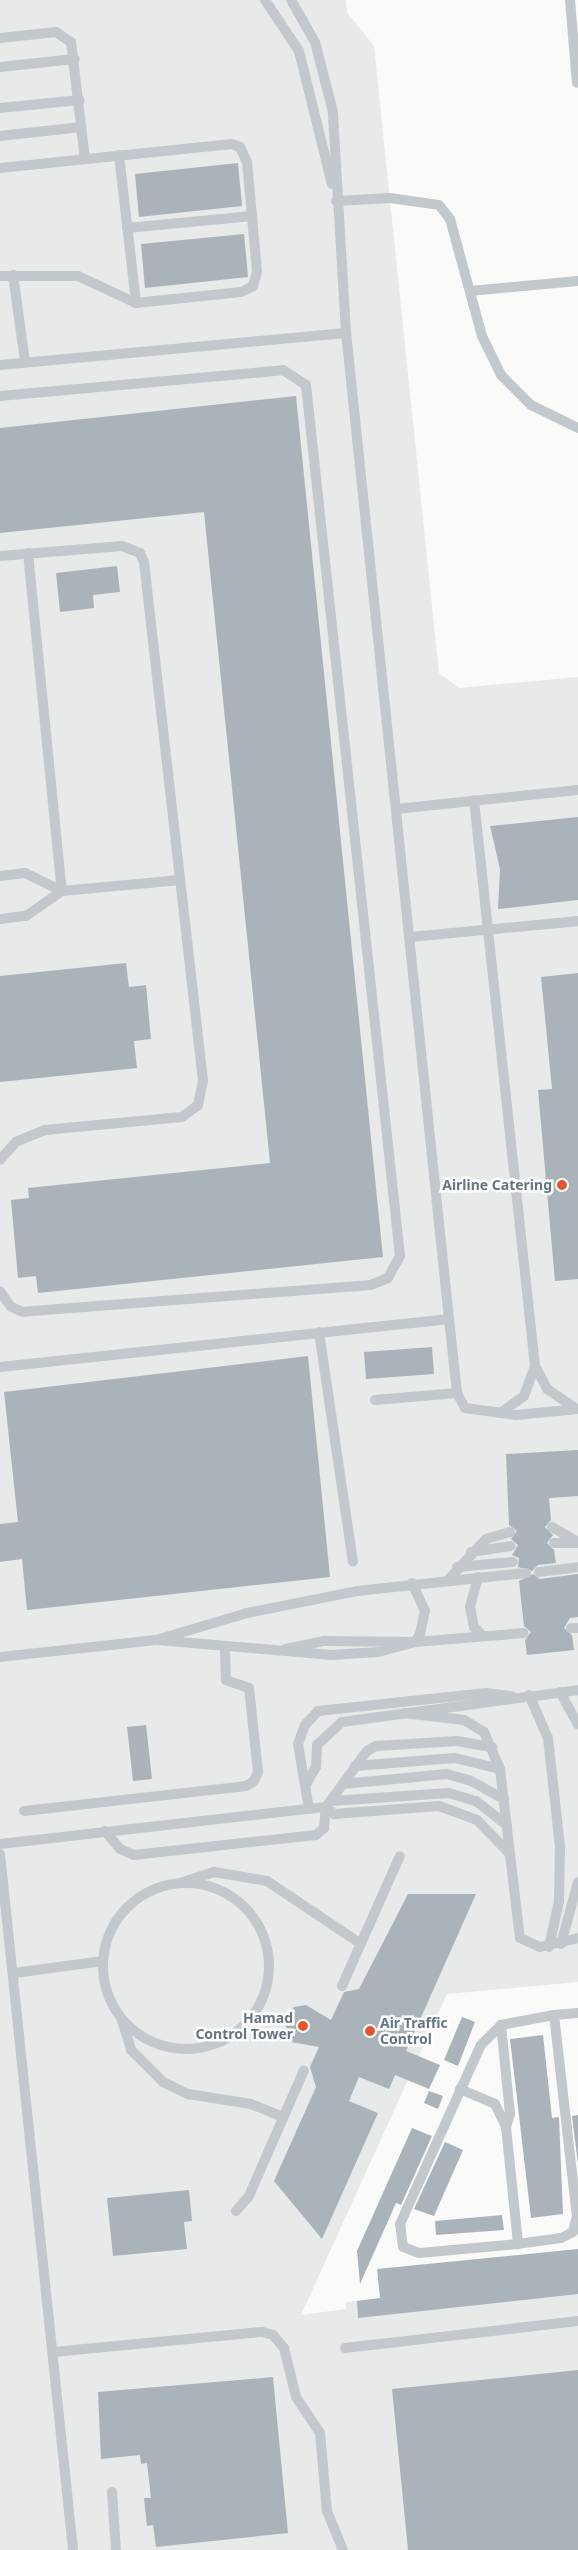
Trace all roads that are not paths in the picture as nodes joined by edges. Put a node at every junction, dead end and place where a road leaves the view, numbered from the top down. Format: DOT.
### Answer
graph roads {
  1 [pos="264,0"];
  2 [pos="291,0"];
  3 [pos="570,0"];
  4 [pos="0,38"];
  5 [pos="75,58"];
  6 [pos="0,67"];
  7 [pos="577,83"];
  8 [pos="80,100"];
  9 [pos="0,108"];
  10 [pos="82,127"];
  11 [pos="0,136"];
  12 [pos="119,155"];
  13 [pos="85,159"];
  14 [pos="0,168"];
  15 [pos="336,201"];
  16 [pos="252,216"];
  17 [pos="127,228"];
  18 [pos="12,275"];
  19 [pos="0,276"];
  20 [pos="578,280"];
  21 [pos="470,291"];
  22 [pos="136,303"];
  23 [pos="346,333"];
  24 [pos="25,362"];
  25 [pos="0,365"];
  26 [pos="0,396"];
  27 [pos="578,428"];
  28 [pos="28,554"];
  29 [pos="0,556"];
  30 [pos="578,790"];
  31 [pos="474,800"];
  32 [pos="396,809"];
  33 [pos="0,876"];
  34 [pos="180,880"];
  35 [pos="62,891"];
  36 [pos="0,918"];
  37 [pos="578,921"];
  38 [pos="490,929"];
  39 [pos="410,937"];
  40 [pos="0,1160"];
  41 [pos="0,1291"];
  42 [pos="449,1320"];
  43 [pos="319,1332"];
  44 [pos="535,1366"];
  45 [pos="0,1367"];
  46 [pos="457,1393"];
  47 [pos="375,1400"];
  48 [pos="577,1409"];
  49 [pos="500,1413"];
  50 [pos="552,1527"];
  51 [pos="510,1532"];
  52 [pos="578,1542"];
  53 [pos="554,1543"];
  54 [pos="511,1546"];
  55 [pos="471,1552"];
  56 [pos="353,1562"];
  57 [pos="513,1562"];
  58 [pos="458,1567"];
  59 [pos="578,1567"];
  60 [pos="539,1572"];
  61 [pos="526,1573"];
  62 [pos="478,1578"];
  63 [pos="449,1579"];
  64 [pos="412,1583"];
  65 [pos="524,1632"];
  66 [pos="484,1636"];
  67 [pos="156,1640"];
  68 [pos="415,1642"];
  69 [pos="225,1648"];
  70 [pos="0,1657"];
  71 [pos="578,1690"];
  72 [pos="560,1692"];
  73 [pos="529,1695"];
  74 [pos="515,1696"];
  75 [pos="404,1713"];
  76 [pos="578,1724"];
  77 [pos="492,1746"];
  78 [pos="355,1766"];
  79 [pos="500,1769"];
  80 [pos="307,1783"];
  81 [pos="343,1784"];
  82 [pos="504,1799"];
  83 [pos="329,1804"];
  84 [pos="309,1809"];
  85 [pos="24,1811"];
  86 [pos="507,1825"];
  87 [pos="105,1831"];
  88 [pos="0,1844"];
  89 [pos="508,1853"];
  90 [pos="0,1854"];
  91 [pos="400,1856"];
  92 [pos="578,1882"];
  93 [pos="178,1884"];
  94 [pos="578,1938"];
  95 [pos="361,1944"];
  96 [pos="561,1944"];
  97 [pos="550,1947"];
  98 [pos="103,1961"];
  99 [pos="14,1973"];
  100 [pos="342,1986"];
  101 [pos="578,2013"];
  102 [pos="554,2015"];
  103 [pos="122,2020"];
  104 [pos="501,2025"];
  105 [pos="304,2070"];
  106 [pos="460,2089"];
  107 [pos="284,2117"];
  108 [pos="506,2127"];
  109 [pos="236,2211"];
  110 [pos="518,2244"];
  111 [pos="578,2322"];
  112 [pos="344,2348"];
  113 [pos="53,2352"];
  114 [pos="112,2492"];
  115 [pos="73,2550"];
  116 [pos="116,2550"];
  117 [pos="343,2550"];
  1 -- 15 [label="lane"];
  2 -- 15 [label="lane"];
  3 -- 7 [label="lane"];
  4 -- 5 [label="lane"];
  5 -- 6 [label="lane"];
  5 -- 8 [label="lane"];
  8 -- 9 [label="lane"];
  8 -- 10 [label="lane"];
  10 -- 11 [label="lane"];
  10 -- 13 [label="lane"];
  12 -- 13 [label="lane"];
  12 -- 16 [label="lane"];
  12 -- 17 [label="lane"];
  13 -- 14 [label="lane"];
  15 -- 21 [label="lane"];
  15 -- 23 [label="lane"];
  16 -- 17 [label="lane"];
  16 -- 22 [label="lane"];
  17 -- 22 [label="lane"];
  18 -- 19 [label="lane"];
  18 -- 22 [label="lane"];
  18 -- 24 [label="lane"];
  20 -- 21 [label="lane"];
  21 -- 27 [label="lane"];
  23 -- 24 [label="lane"];
  23 -- 32 [label="lane"];
  24 -- 25 [label="lane"];
  26 -- 41 [label="lane"];
  28 -- 29 [label="lane"];
  28 -- 34 [label="lane"];
  28 -- 35 [label="lane"];
  30 -- 31 [label="lane"];
  31 -- 32 [label="lane"];
  31 -- 38 [label="lane"];
  32 -- 39 [label="lane"];
  33 -- 35 [label="lane"];
  34 -- 35 [label="lane"];
  34 -- 40 [label="lane"];
  35 -- 36 [label="lane"];
  37 -- 38 [label="lane"];
  38 -- 39 [label="lane"];
  38 -- 44 [label="lane"];
  39 -- 42 [label="lane"];
  42 -- 43 [label="lane"];
  42 -- 46 [label="lane"];
  43 -- 45 [label="lane"];
  43 -- 56 [label="lane"];
  44 -- 48 [label="lane"];
  44 -- 49 [label="lane"];
  46 -- 47 [label="lane"];
  46 -- 49 [label="lane"];
  48 -- 49 [label="lane"];
  50 -- 52 [label="lane"];
  51 -- 55 [label="lane"];
  52 -- 53 [label="lane"];
  54 -- 55 [label="lane"];
  55 -- 58 [label="lane"];
  57 -- 58 [label="lane"];
  58 -- 63 [label="lane"];
  59 -- 60 [label="lane"];
  61 -- 62 [label="lane"];
  62 -- 63 [label="lane"];
  62 -- 66 [label="lane"];
  63 -- 64 [label="lane"];
  64 -- 67 [label="lane"];
  64 -- 68 [label="lane"];
  65 -- 66 [label="lane"];
  66 -- 68 [label="lane"];
  67 -- 69 [label="lane"];
  67 -- 70 [label="lane"];
  68 -- 69 [label="lane"];
  69 -- 85 [label="lane"];
  71 -- 72 [label="lane"];
  72 -- 73 [label="lane"];
  72 -- 76 [label="lane"];
  73 -- 74 [label="lane"];
  73 -- 97 [label="lane"];
  74 -- 75 [label="lane"];
  74 -- 80 [label="lane"];
  75 -- 77 [label="lane"];
  75 -- 80 [label="lane"];
  77 -- 78 [label="lane"];
  77 -- 79 [label="lane"];
  78 -- 79 [label="lane"];
  78 -- 81 [label="lane"];
  79 -- 82 [label="lane"];
  80 -- 84 [label="lane"];
  81 -- 82 [label="lane"];
  81 -- 83 [label="lane"];
  82 -- 86 [label="lane"];
  83 -- 84 [label="lane"];
  83 -- 86 [label="lane"];
  83 -- 87 [label="lane"];
  83 -- 89 [label="lane"];
  84 -- 87 [label="lane"];
  86 -- 89 [label="lane"];
  87 -- 88 [label="lane"];
  89 -- 97 [label="lane"];
  90 -- 99 [label="lane"];
  91 -- 95 [label="lane"];
  92 -- 96 [label="lane"];
  93 -- 95 [label="lane"];
  93 -- 98 [label="lane"];
  93 -- 103 [label="lane"];
  94 -- 96 [label="lane"];
  95 -- 100 [label="lane"];
  96 -- 97 [label="lane"];
  98 -- 99 [label="lane"];
  98 -- 103 [label="lane"];
  99 -- 113 [label="lane"];
  101 -- 102 [label="lane"];
  102 -- 104 [label="lane"];
  102 -- 110 [label="lane"];
  103 -- 107 [label="lane"];
  104 -- 106 [label="lane"];
  104 -- 108 [label="lane"];
  105 -- 107 [label="lane"];
  106 -- 108 [label="lane"];
  106 -- 110 [label="lane"];
  107 -- 109 [label="lane"];
  108 -- 110 [label="lane"];
  111 -- 112 [label="lane"];
  113 -- 115 [label="lane"];
  113 -- 117 [label="lane"];
  114 -- 116 [label="lane"];
}
